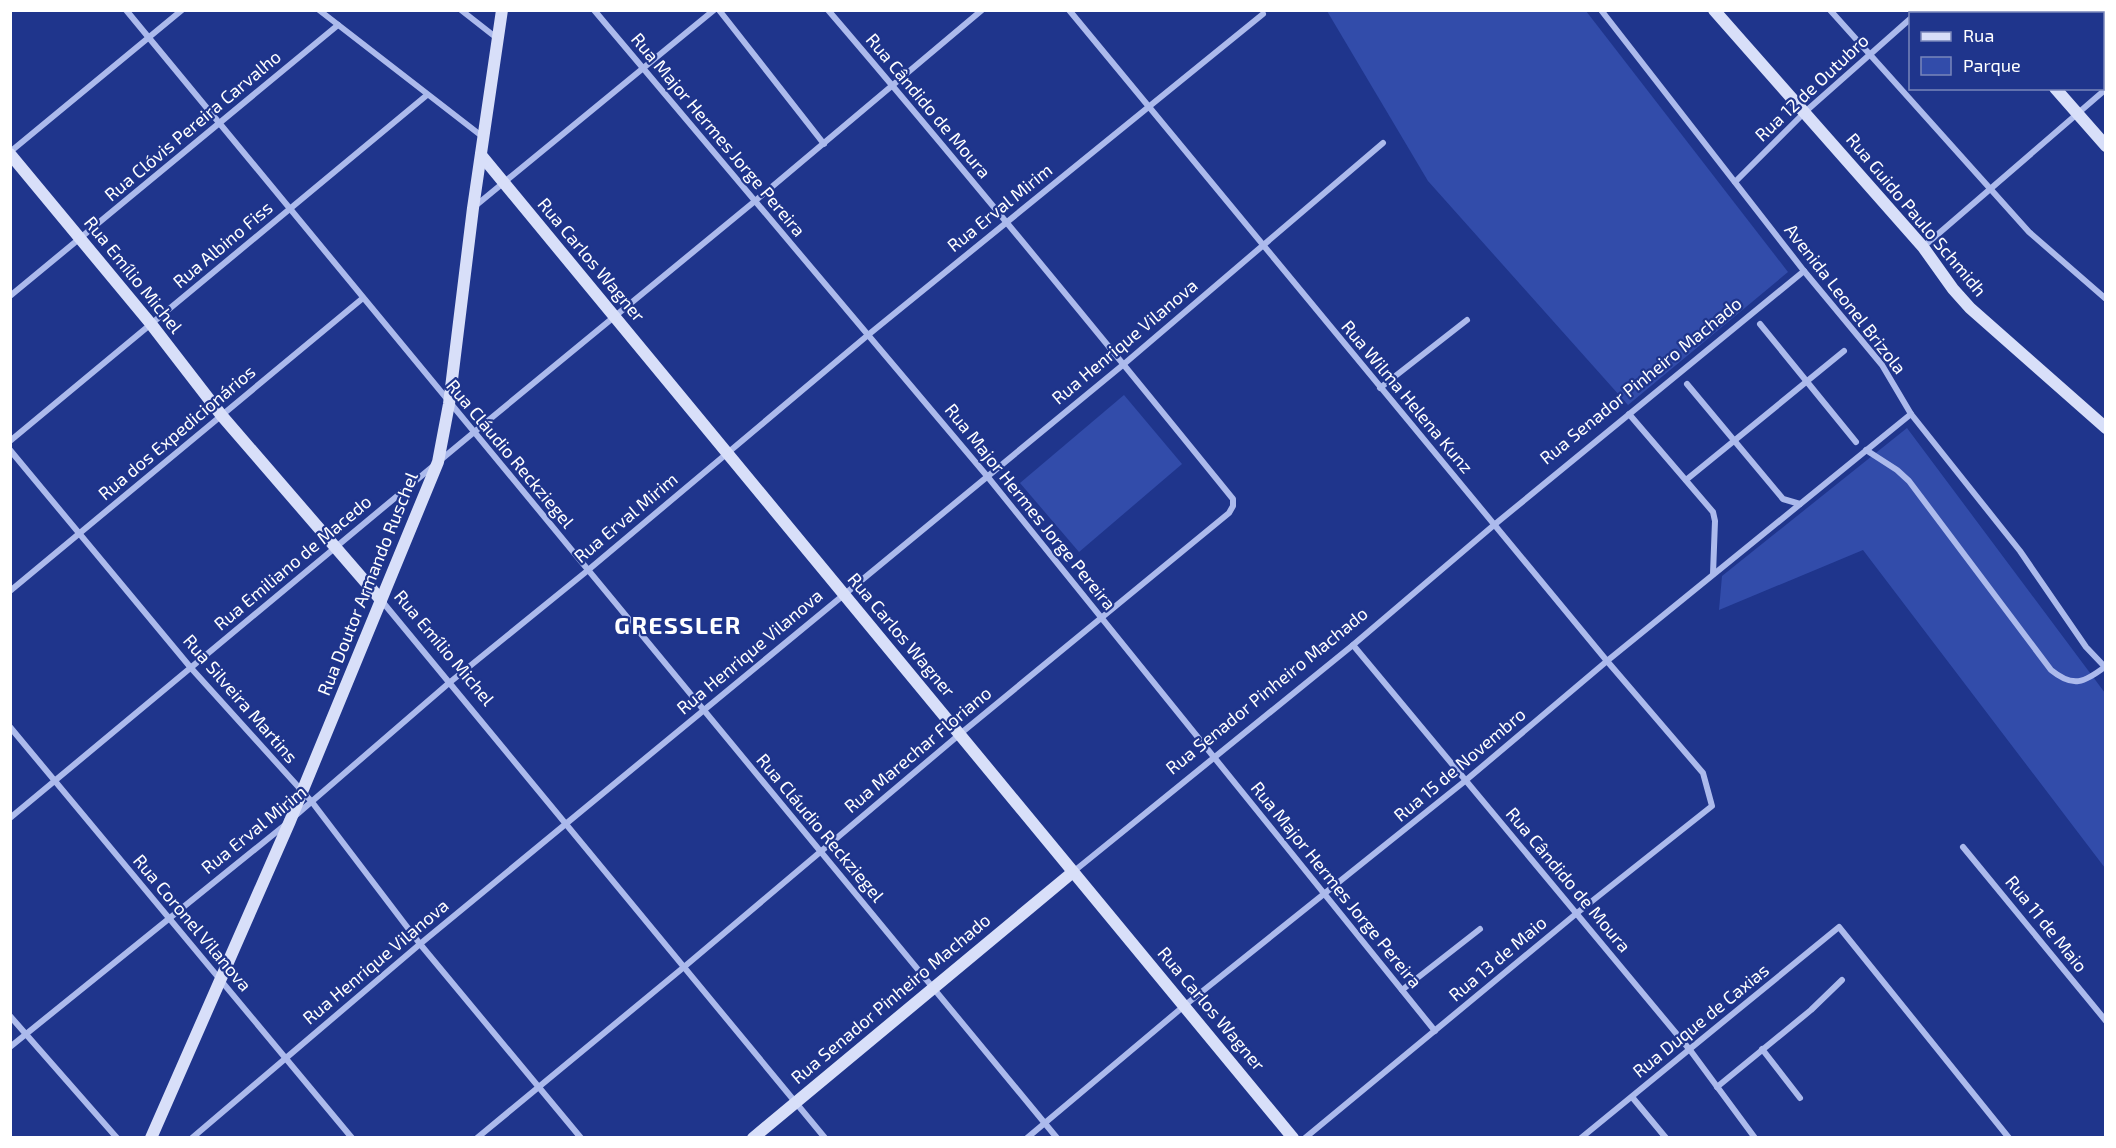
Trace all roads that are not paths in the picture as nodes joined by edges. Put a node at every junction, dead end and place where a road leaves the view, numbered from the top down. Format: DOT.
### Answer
graph roads {
  1 [pos="126,10"];
  2 [pos="182,10"];
  3 [pos="320,10"];
  4 [pos="461,10"];
  5 [pos="502,10"];
  6 [pos="594,10"];
  7 [pos="714,10"];
  8 [pos="719,10"];
  9 [pos="828,10"];
  10 [pos="982,10"];
  11 [pos="1069,10"];
  12 [pos="1601,10"];
  13 [pos="1714,10"];
  14 [pos="1830,10"];
  15 [pos="1263,14"];
  16 [pos="1909,21"];
  17 [pos="338,25"];
  18 [pos="148,38"];
  19 [pos="498,39"];
  20 [pos="1869,55"];
  21 [pos="643,69"];
  22 [pos="893,86"];
  23 [pos="2106,89"];
  24 [pos="2057,90"];
  25 [pos="427,95"];
  26 [pos="1148,108"];
  27 [pos="1805,112"];
  28 [pos="2077,114"];
  29 [pos="220,123"];
  30 [pos="483,138"];
  31 [pos="1383,143"];
  32 [pos="824,144"];
  33 [pos="2106,146"];
  34 [pos="10,153"];
  35 [pos="481,155"];
  36 [pos="1735,182"];
  37 [pos="504,183"];
  38 [pos="1990,189"];
  39 [pos="755,201"];
  40 [pos="290,208"];
  41 [pos="473,208"];
  42 [pos="1006,222"];
  43 [pos="80,238"];
  44 [pos="1263,246"];
  45 [pos="1923,248"];
  46 [pos="1804,271"];
  47 [pos="10,296"];
  48 [pos="363,298"];
  49 [pos="2106,299"];
  50 [pos="615,318"];
  51 [pos="1467,320"];
  52 [pos="152,324"];
  53 [pos="1760,324"];
  54 [pos="868,335"];
  55 [pos="1844,351"];
  56 [pos="1124,364"];
  57 [pos="1806,381"];
  58 [pos="1687,384"];
  59 [pos="1380,388"];
  60 [pos="449,404"];
  61 [pos="1629,414"];
  62 [pos="1911,414"];
  63 [pos="222,416"];
  64 [pos="2106,428"];
  65 [pos="473,433"];
  66 [pos="1734,440"];
  67 [pos="10,441"];
  68 [pos="1856,442"];
  69 [pos="10,450"];
  70 [pos="1866,450"];
  71 [pos="727,453"];
  72 [pos="438,462"];
  73 [pos="987,476"];
  74 [pos="1686,480"];
  75 [pos="1233,499"];
  76 [pos="1800,504"];
  77 [pos="1494,525"];
  78 [pos="80,533"];
  79 [pos="335,547"];
  80 [pos="587,571"];
  81 [pos="1713,574"];
  82 [pos="10,591"];
  83 [pos="844,594"];
  84 [pos="381,600"];
  85 [pos="1102,618"];
  86 [pos="1353,645"];
  87 [pos="1607,662"];
  88 [pos="2105,667"];
  89 [pos="191,668"];
  90 [pos="450,683"];
  91 [pos="704,711"];
  92 [pos="10,727"];
  93 [pos="960,735"];
  94 [pos="1214,758"];
  95 [pos="55,781"];
  96 [pos="1465,781"];
  97 [pos="301,790"];
  98 [pos="312,802"];
  99 [pos="1712,806"];
  100 [pos="10,818"];
  101 [pos="290,821"];
  102 [pos="566,823"];
  103 [pos="1963,847"];
  104 [pos="820,852"];
  105 [pos="1073,872"];
  106 [pos="1324,894"];
  107 [pos="1577,913"];
  108 [pos="168,918"];
  109 [pos="1480,929"];
  110 [pos="420,944"];
  111 [pos="684,967"];
  112 [pos="219,979"];
  113 [pos="1842,980"];
  114 [pos="933,988"];
  115 [pos="1402,990"];
  116 [pos="1184,1006"];
  117 [pos="10,1016"];
  118 [pos="2106,1021"];
  119 [pos="1435,1031"];
  120 [pos="26,1035"];
  121 [pos="10,1047"];
  122 [pos="1762,1049"];
  123 [pos="1690,1050"];
  124 [pos="285,1057"];
  125 [pos="539,1087"];
  126 [pos="1717,1087"];
  127 [pos="1632,1097"];
  128 [pos="1800,1098"];
  129 [pos="796,1102"];
  130 [pos="1045,1123"];
  131 [pos="117,1137"];
  132 [pos="151,1137"];
  133 [pos="192,1137"];
  134 [pos="352,1137"];
  135 [pos="477,1137"];
  136 [pos="581,1137"];
  137 [pos="753,1137"];
  138 [pos="825,1137"];
  139 [pos="1027,1137"];
  140 [pos="1057,1137"];
  141 [pos="1293,1137"];
  142 [pos="1305,1137"];
  143 [pos="1581,1137"];
  144 [pos="1666,1137"];
  145 [pos="1755,1137"];
  146 [pos="2009,1137"];
  1 -- 18 [label="street, Rua Cláudio Reckziegel"];
  2 -- 18 [label="street"];
  3 -- 17 [label="street"];
  4 -- 19 [label="street"];
  5 -- 19 [label="main road, Rua Doutor Armando Ruschel"];
  6 -- 21 [label="street, Rua Major Hermes Jorge Pereira"];
  7 -- 21 [label="street"];
  8 -- 32 [label="street"];
  9 -- 22 [label="street, Rua Cândido de Moura"];
  10 -- 22 [label="street, Rua Emiliano de Macedo"];
  11 -- 26 [label="street, Rua Wilma Helena Kunz"];
  12 -- 36 [label="street, Avenida Leonel Brizola"];
  13 -- 27 [label="main road, Rua Guido Paulo Schmidh"];
  14 -- 20 [label="street"];
  15 -- 26 [label="street, Rua Erval Mirim"];
  16 -- 20 [label="street, Rua 12 de Outubro"];
  17 -- 25 [label="street"];
  17 -- 29 [label="street, Rua Clóvis Pereira Carvalho"];
  18 -- 29 [label="street, Rua Cláudio Reckziegel"];
  18 -- 34 [label="street"];
  19 -- 30 [label="main road, Rua Doutor Armando Ruschel"];
  20 -- 27 [label="street, Rua 12 de Outubro"];
  20 -- 38 [label="street"];
  21 -- 37 [label="street"];
  21 -- 39 [label="street, Rua Major Hermes Jorge Pereira"];
  22 -- 32 [label="street, Rua Emiliano de Macedo"];
  22 -- 42 [label="street, Rua Cândido de Moura"];
  23 -- 28 [label="street"];
  24 -- 28 [label="main road"];
  25 -- 30 [label="street"];
  25 -- 40 [label="street, Rua Albino Fiss"];
  26 -- 42 [label="street, Rua Erval Mirim"];
  26 -- 44 [label="street, Rua Wilma Helena Kunz"];
  27 -- 36 [label="street, Rua 12 de Outubro"];
  27 -- 45 [label="main road, Rua Guido Paulo Schmidh"];
  28 -- 33 [label="main road"];
  28 -- 38 [label="street"];
  29 -- 40 [label="street, Rua Cláudio Reckziegel"];
  29 -- 43 [label="street, Rua Clóvis Pereira Carvalho"];
  30 -- 35 [label="main road, Rua Doutor Armando Ruschel"];
  31 -- 44 [label="street, Rua Henrique Vilanova"];
  32 -- 39 [label="street, Rua Emiliano de Macedo"];
  34 -- 43 [label="main road, Rua Emílio Michel"];
  35 -- 37 [label="main road, Rua Carlos Wagner"];
  35 -- 41 [label="main road, Rua Doutor Armando Ruschel"];
  36 -- 46 [label="street, Avenida Leonel Brizola"];
  37 -- 41 [label="street"];
  37 -- 50 [label="main road, Rua Carlos Wagner"];
  38 -- 45 [label="street"];
  38 -- 49 [label="street"];
  39 -- 50 [label="street, Rua Emiliano de Macedo"];
  39 -- 54 [label="street, Rua Major Hermes Jorge Pereira"];
  40 -- 48 [label="street, Rua Cláudio Reckziegel"];
  40 -- 52 [label="street, Rua Albino Fiss"];
  41 -- 60 [label="main road, Rua Doutor Armando Ruschel"];
  42 -- 54 [label="street, Rua Erval Mirim"];
  42 -- 56 [label="street, Rua Cândido de Moura"];
  43 -- 47 [label="street, Rua Clóvis Pereira Carvalho"];
  43 -- 52 [label="main road, Rua Emílio Michel"];
  44 -- 56 [label="street, Rua Henrique Vilanova"];
  44 -- 59 [label="street, Rua Wilma Helena Kunz"];
  45 -- 64 [label="main road, Rua Guido Paulo Schmidh"];
  46 -- 61 [label="street, Rua Senador Pinheiro Machado"];
  46 -- 62 [label="street, Avenida Leonel Brizola"];
  48 -- 60 [label="street, Rua Cláudio Reckziegel"];
  48 -- 63 [label="street, Rua dos Expedicionários"];
  50 -- 65 [label="street, Rua Emiliano de Macedo"];
  50 -- 71 [label="main road, Rua Carlos Wagner"];
  51 -- 59 [label="street"];
  52 -- 63 [label="main road, Rua Emílio Michel"];
  52 -- 67 [label="street, Rua Albino Fiss"];
  53 -- 57 [label="street"];
  54 -- 71 [label="street, Rua Erval Mirim"];
  54 -- 73 [label="street, Rua Major Hermes Jorge Pereira"];
  55 -- 57 [label="street"];
  56 -- 73 [label="street, Rua Henrique Vilanova"];
  56 -- 75 [label="street, Rua Cândido de Moura"];
  57 -- 66 [label="street"];
  57 -- 68 [label="street"];
  58 -- 66 [label="street"];
  59 -- 77 [label="street, Rua Wilma Helena Kunz"];
  60 -- 65 [label="street, Rua Cláudio Reckziegel"];
  60 -- 72 [label="main road, Rua Doutor Armando Ruschel"];
  61 -- 74 [label="street"];
  61 -- 77 [label="street, Rua Senador Pinheiro Machado"];
  62 -- 70 [label="street, Rua 15 de Novembro"];
  62 -- 88 [label="street, Avenida Leonel Brizola"];
  63 -- 78 [label="street, Rua dos Expedicionários"];
  63 -- 79 [label="main road, Rua Emílio Michel"];
  65 -- 72 [label="street, Rua Emiliano de Macedo"];
  65 -- 80 [label="street, Rua Cláudio Reckziegel"];
  66 -- 74 [label="street"];
  66 -- 76 [label="street"];
  69 -- 78 [label="street, Rua Silveira Martins"];
  70 -- 76 [label="street, Rua 15 de Novembro"];
  70 -- 88 [label="street"];
  71 -- 80 [label="street, Rua Erval Mirim"];
  71 -- 83 [label="main road, Rua Carlos Wagner"];
  72 -- 79 [label="street, Rua Emiliano de Macedo"];
  72 -- 84 [label="main road, Rua Doutor Armando Ruschel"];
  73 -- 83 [label="street, Rua Henrique Vilanova"];
  73 -- 85 [label="street, Rua Major Hermes Jorge Pereira"];
  74 -- 81 [label="street"];
  75 -- 85 [label="street, Rua Marechar Floriano"];
  76 -- 81 [label="street, Rua 15 de Novembro"];
  77 -- 86 [label="street, Rua Senador Pinheiro Machado"];
  77 -- 87 [label="street, Rua Wilma Helena Kunz"];
  78 -- 82 [label="street, Rua dos Expedicionários"];
  78 -- 89 [label="street, Rua Silveira Martins"];
  79 -- 84 [label="main road, Rua Emílio Michel"];
  79 -- 89 [label="street, Rua Emiliano de Macedo"];
  80 -- 90 [label="street, Rua Erval Mirim"];
  80 -- 91 [label="street, Rua Cláudio Reckziegel"];
  81 -- 87 [label="street, Rua 15 de Novembro"];
  83 -- 91 [label="street, Rua Henrique Vilanova"];
  83 -- 93 [label="main road, Rua Carlos Wagner"];
  84 -- 90 [label="street, Rua Emílio Michel"];
  84 -- 97 [label="main road, Rua Doutor Armando Ruschel"];
  85 -- 93 [label="street, Rua Marechar Floriano"];
  85 -- 94 [label="street, Rua Major Hermes Jorge Pereira"];
  86 -- 94 [label="street, Rua Senador Pinheiro Machado"];
  86 -- 96 [label="street, Rua Cândido de Moura"];
  87 -- 96 [label="street, Rua 15 de Novembro"];
  87 -- 99 [label="street, Rua Wilma Helena Kunz"];
  89 -- 95 [label="street, Rua Emiliano de Macedo"];
  89 -- 97 [label="street, Rua Silveira Martins"];
  90 -- 98 [label="street, Rua Erval Mirim"];
  90 -- 102 [label="street, Rua Emílio Michel"];
  91 -- 102 [label="street, Rua Henrique Vilanova"];
  91 -- 104 [label="street, Rua Cláudio Reckziegel"];
  92 -- 95 [label="street, Rua Coronel Vilanova"];
  93 -- 104 [label="street, Rua Marechar Floriano"];
  93 -- 105 [label="main road, Rua Carlos Wagner"];
  94 -- 105 [label="street, Rua Senador Pinheiro Machado"];
  94 -- 106 [label="street, Rua Major Hermes Jorge Pereira"];
  95 -- 100 [label="street, Rua Emiliano de Macedo"];
  95 -- 108 [label="street, Rua Coronel Vilanova"];
  96 -- 106 [label="street, Rua 15 de Novembro"];
  96 -- 107 [label="street, Rua Cândido de Moura"];
  97 -- 98 [label="street, Rua Silveira Martins"];
  97 -- 101 [label="main road, Rua Doutor Armando Ruschel"];
  98 -- 101 [label="street, Rua Erval Mirim"];
  98 -- 110 [label="street, Rua Silveira Martins"];
  99 -- 107 [label="street, Rua 13 de Maio"];
  101 -- 108 [label="street, Rua Erval Mirim"];
  101 -- 112 [label="main road, Rua Doutor Armando Ruschel"];
  102 -- 110 [label="street, Rua Henrique Vilanova"];
  102 -- 111 [label="street, Rua Emílio Michel"];
  103 -- 118 [label="street, Rua 11 de Maio"];
  104 -- 111 [label="street, Rua Marechar Floriano"];
  104 -- 114 [label="street, Rua Cláudio Reckziegel"];
  105 -- 114 [label="main road, Rua Senador Pinheiro Machado"];
  105 -- 116 [label="main road, Rua Carlos Wagner"];
  106 -- 115 [label="street, Rua Major Hermes Jorge Pereira"];
  106 -- 116 [label="street, Rua 15 de Novembro"];
  107 -- 119 [label="street, Rua 13 de Maio"];
  107 -- 123 [label="street, Rua Cândido de Moura"];
  108 -- 112 [label="street, Rua Coronel Vilanova"];
  108 -- 120 [label="street, Rua Erval Mirim"];
  109 -- 115 [label="street"];
  110 -- 124 [label="street, Rua Henrique Vilanova"];
  110 -- 125 [label="street, Rua Silveira Martins"];
  111 -- 125 [label="street, Rua Marechar Floriano"];
  111 -- 129 [label="street, Rua Emílio Michel"];
  112 -- 124 [label="street, Rua Coronel Vilanova"];
  112 -- 132 [label="main road, Rua Doutor Armando Ruschel"];
  113 -- 122 [label="street"];
  114 -- 129 [label="main road, Rua Senador Pinheiro Machado"];
  114 -- 130 [label="street, Rua Cláudio Reckziegel"];
  115 -- 119 [label="street, Rua Major Hermes Jorge Pereira"];
  116 -- 130 [label="street, Rua 15 de Novembro"];
  116 -- 141 [label="main road, Rua Carlos Wagner"];
  117 -- 120 [label="street"];
  119 -- 142 [label="street, Rua 13 de Maio"];
  120 -- 121 [label="street, Rua Erval Mirim"];
  120 -- 131 [label="street"];
  122 -- 126 [label="street"];
  122 -- 128 [label="street"];
  123 -- 126 [label="street, Rua Cândido de Moura"];
  123 -- 127 [label="street, Rua Duque de Caxias"];
  123 -- 146 [label="street, Rua Duque de Caxias"];
  124 -- 133 [label="street, Rua Henrique Vilanova"];
  124 -- 134 [label="street, Rua Coronel Vilanova"];
  125 -- 135 [label="street, Rua Marechar Floriano"];
  125 -- 136 [label="street, Rua Silveira Martins"];
  126 -- 145 [label="street, Rua Cândido de Moura"];
  127 -- 143 [label="street, Rua Duque de Caxias"];
  127 -- 144 [label="street"];
  129 -- 137 [label="main road, Rua Senador Pinheiro Machado"];
  129 -- 138 [label="street, Rua Emílio Michel"];
  130 -- 139 [label="street, Rua 15 de Novembro"];
  130 -- 140 [label="street, Rua Cláudio Reckziegel"];
}
